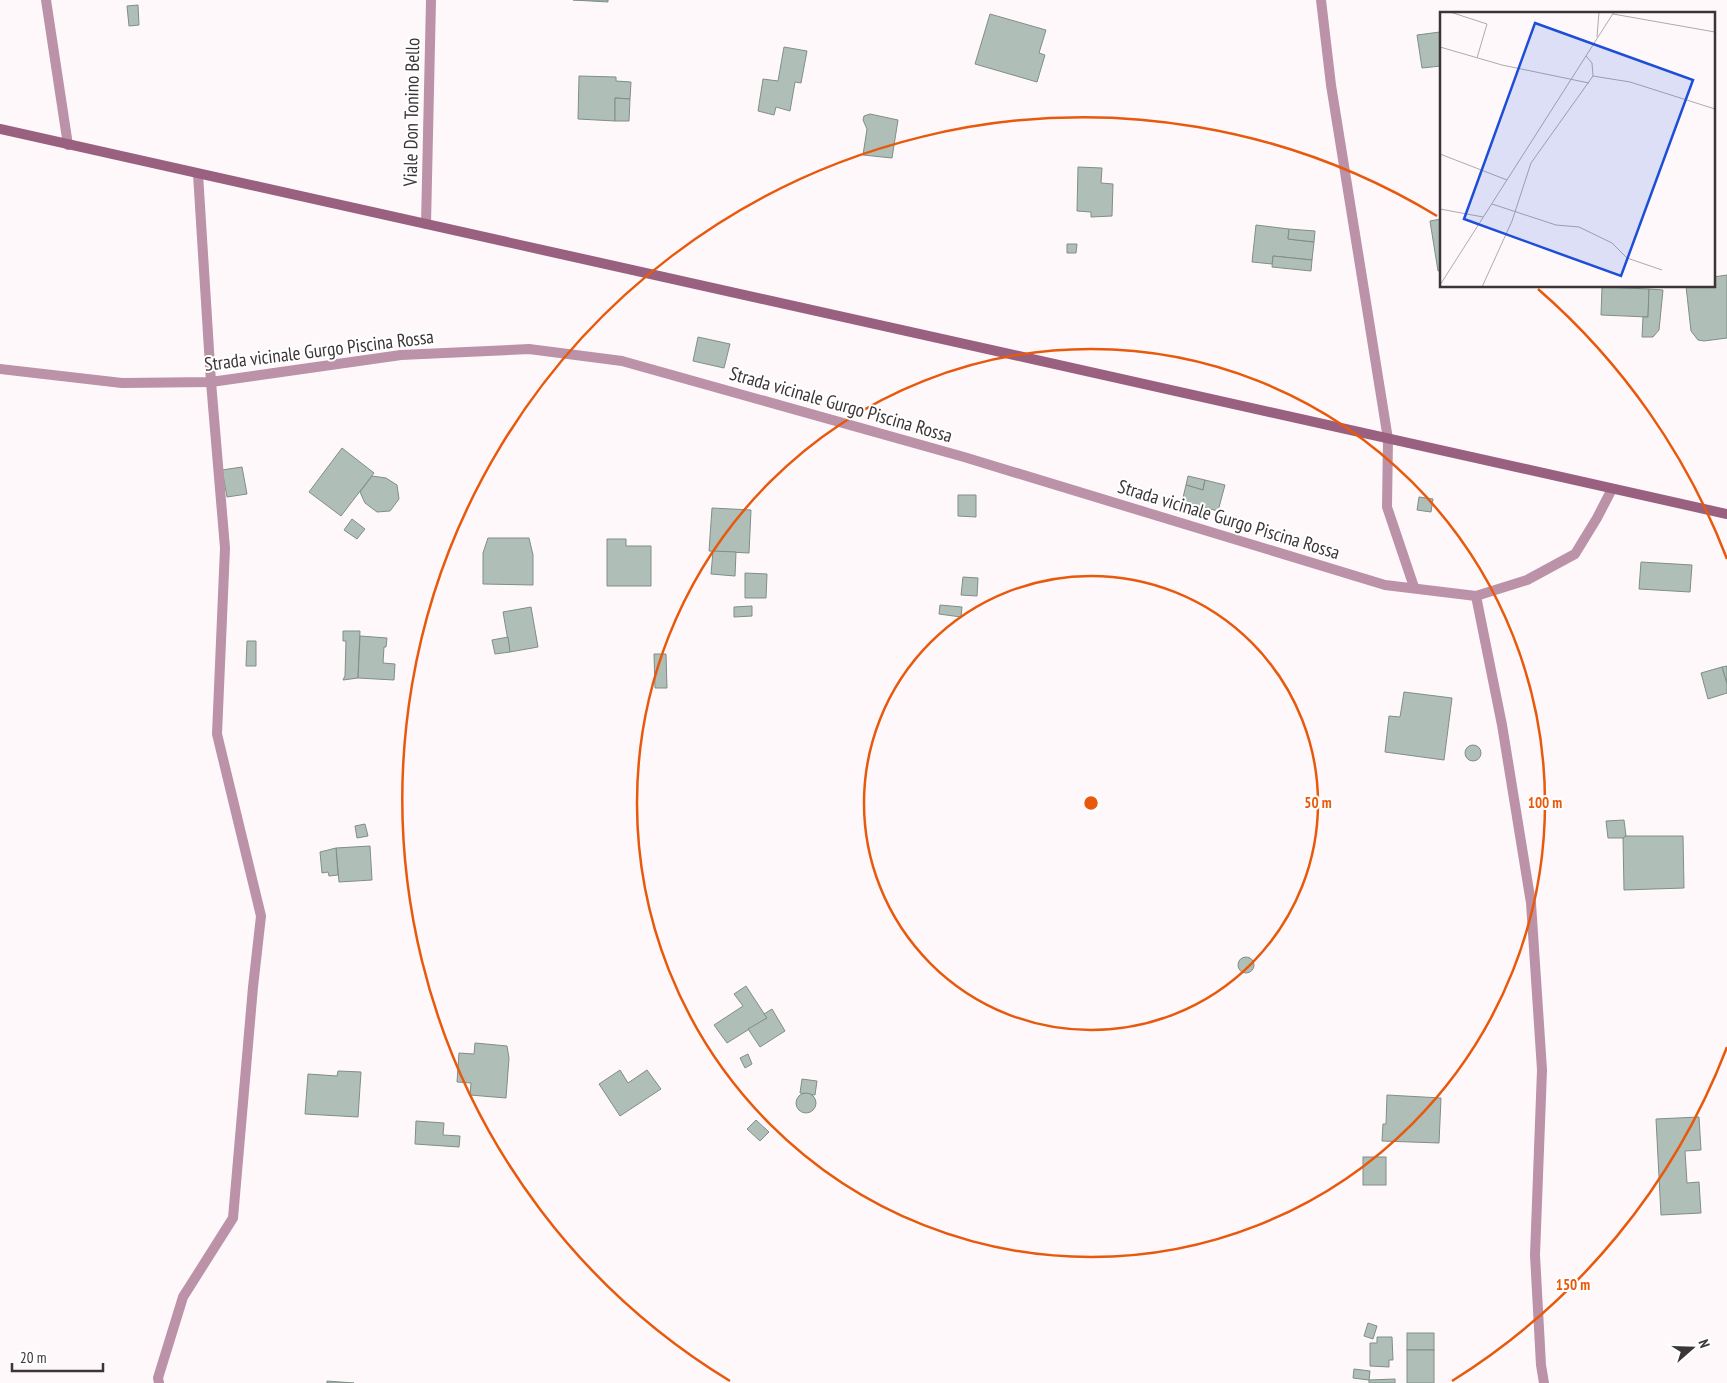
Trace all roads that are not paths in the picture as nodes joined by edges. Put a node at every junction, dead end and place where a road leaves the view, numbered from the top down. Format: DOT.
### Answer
graph roads {
  1 [pos="46,0"];
  2 [pos="431,0"];
  3 [pos="1321,0"];
  4 [pos="0,129"];
  5 [pos="68,145"];
  6 [pos="198,174"];
  7 [pos="426,224"];
  8 [pos="0,369"];
  9 [pos="211,382"];
  10 [pos="1388,439"];
  11 [pos="1612,489"];
  12 [pos="1727,514"];
  13 [pos="1414,587"];
  14 [pos="1476,596"];
  15 [pos="159,1383"];
  16 [pos="1544,1383"];
  1 -- 5 [label="street"];
  2 -- 7 [label="street, Viale Don Tonino Bello"];
  3 -- 10 [label="street"];
  4 -- 5 [label="main road"];
  5 -- 6 [label="main road"];
  6 -- 7 [label="main road"];
  6 -- 9 [label="street"];
  7 -- 10 [label="main road"];
  8 -- 9 [label="street, Strada vicinale Gurgo Piscina Rossa"];
  9 -- 13 [label="street, Strada vicinale Gurgo Piscina Rossa"];
  9 -- 15 [label="street"];
  10 -- 11 [label="main road"];
  10 -- 13 [label="street"];
  11 -- 12 [label="main road"];
  11 -- 14 [label="street, Strada vicinale Gurgo Piscina Rossa"];
  13 -- 14 [label="street, Strada vicinale Gurgo Piscina Rossa"];
  14 -- 16 [label="street"];
}
